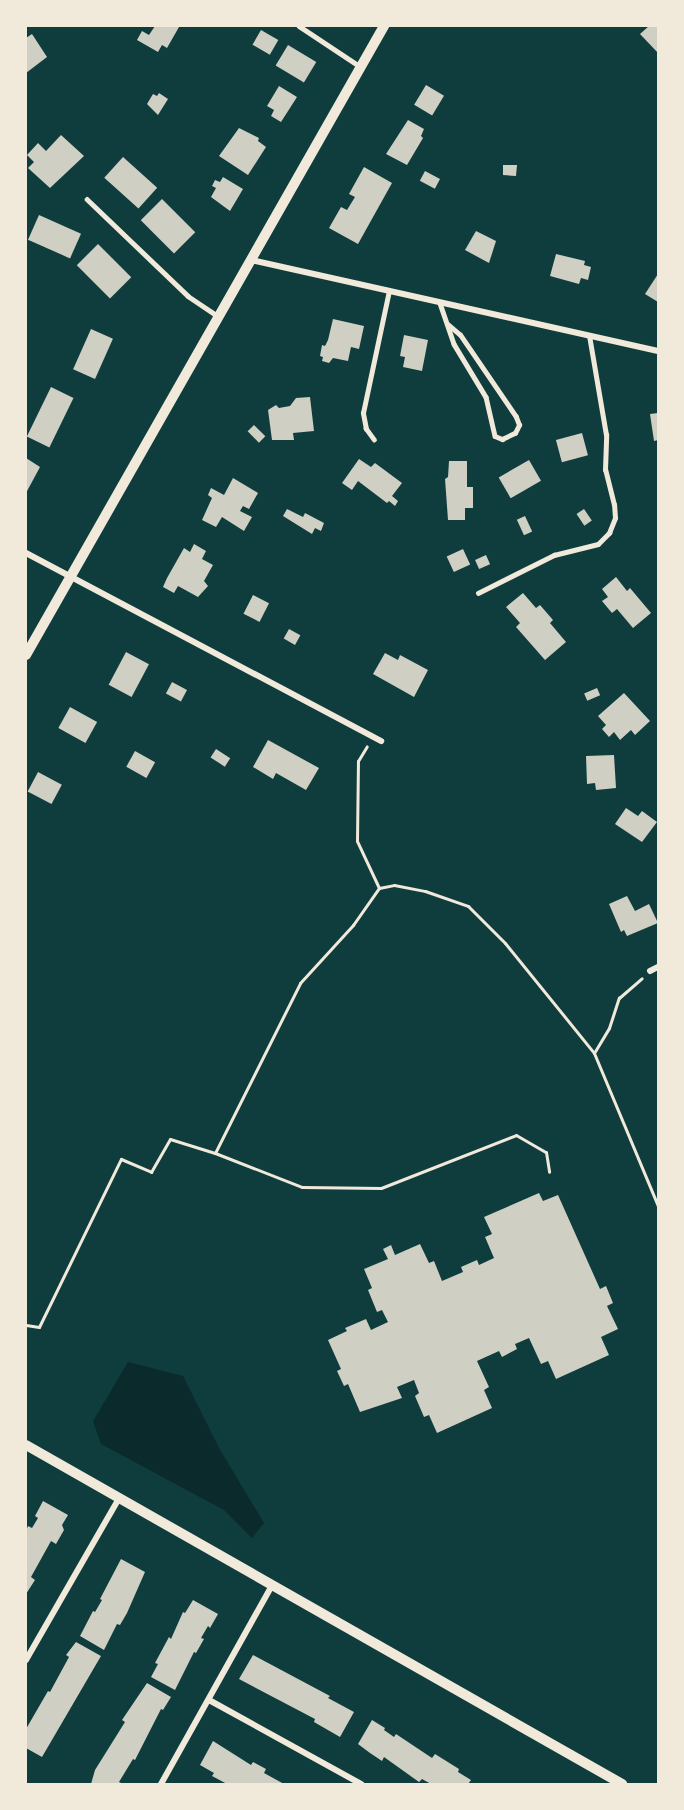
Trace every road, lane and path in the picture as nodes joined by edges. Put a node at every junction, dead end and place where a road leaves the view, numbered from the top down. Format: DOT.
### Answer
graph roads {
  1 [pos="299,26"];
  2 [pos="384,26"];
  3 [pos="361,67"];
  4 [pos="87,199"];
  5 [pos="251,260"];
  6 [pos="389,291"];
  7 [pos="440,303"];
  8 [pos="219,317"];
  9 [pos="448,325"];
  10 [pos="590,336"];
  11 [pos="658,351"];
  12 [pos="374,440"];
  13 [pos="26,553"];
  14 [pos="70,576"];
  15 [pos="478,593"];
  16 [pos="26,655"];
  17 [pos="372,737"];
  18 [pos="381,741"];
  19 [pos="379,888"];
  20 [pos="658,967"];
  21 [pos="650,971"];
  22 [pos="594,1053"];
  23 [pos="215,1153"];
  24 [pos="549,1172"];
  25 [pos="658,1206"];
  26 [pos="26,1325"];
  27 [pos="26,1444"];
  28 [pos="119,1498"];
  29 [pos="272,1585"];
  30 [pos="26,1660"];
  31 [pos="209,1700"];
  32 [pos="161,1785"];
  33 [pos="361,1785"];
  34 [pos="622,1785"];
  1 -- 3 [label="lane"];
  2 -- 3 [label="street"];
  3 -- 5 [label="street"];
  4 -- 8 [label="lane"];
  5 -- 6 [label="street"];
  5 -- 8 [label="street"];
  6 -- 7 [label="street"];
  6 -- 12 [label="lane"];
  7 -- 9 [label="lane"];
  7 -- 10 [label="street"];
  8 -- 14 [label="street"];
  9 -- 9 [label="lane"];
  10 -- 11 [label="street"];
  10 -- 15 [label="lane"];
  13 -- 14 [label="street"];
  14 -- 16 [label="street"];
  14 -- 17 [label="street"];
  17 -- 18 [label="street"];
  17 -- 19 [label="path"];
  19 -- 22 [label="path"];
  19 -- 23 [label="path"];
  20 -- 21 [label="street"];
  21 -- 22 [label="path"];
  22 -- 25 [label="path"];
  23 -- 24 [label="path"];
  23 -- 26 [label="path"];
  27 -- 28 [label="street"];
  28 -- 29 [label="street"];
  28 -- 30 [label="street"];
  29 -- 31 [label="street"];
  29 -- 34 [label="street"];
  31 -- 32 [label="street"];
  31 -- 33 [label="street"];
}
